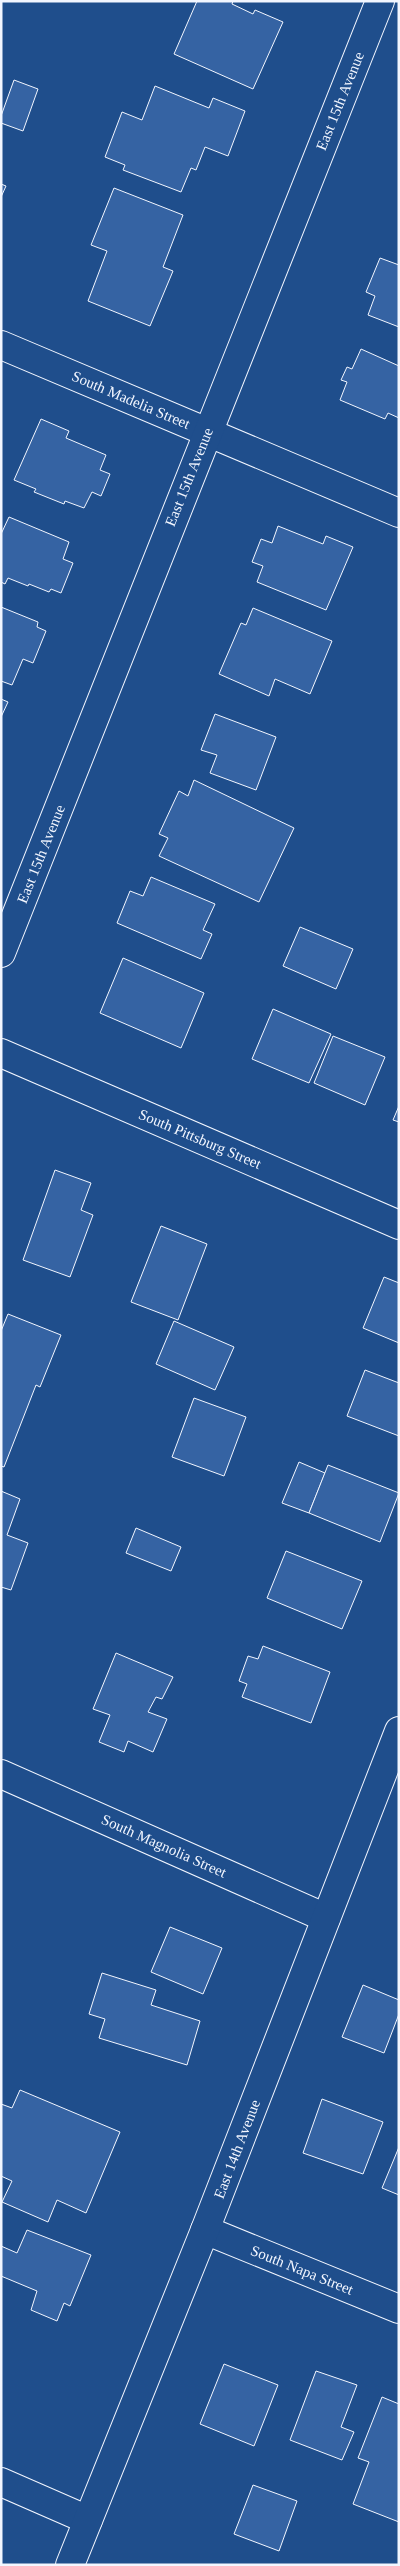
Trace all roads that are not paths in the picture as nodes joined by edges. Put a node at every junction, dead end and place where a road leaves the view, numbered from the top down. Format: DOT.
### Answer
graph roads {
  1 [pos="380,1"];
  2 [pos="1,346"];
  3 [pos="207,432"];
  4 [pos="399,513"];
  5 [pos="1,954"];
  6 [pos="1,1053"];
  7 [pos="399,1225"];
  8 [pos="399,1730"];
  9 [pos="1,1774"];
  10 [pos="326,1918"];
  11 [pos="205,2230"];
  12 [pos="399,2309"];
  13 [pos="1,2482"];
  14 [pos="88,2520"];
  15 [pos="70,2565"];
  1 -- 3 [label="street, East 15th Avenue"];
  2 -- 3 [label="street, South Madelia Street"];
  3 -- 4 [label="street, South Madelia Street"];
  3 -- 5 [label="street, East 15th Avenue"];
  6 -- 7 [label="street, South Pittsburg Street"];
  8 -- 10 [label="street, East 14th Avenue"];
  9 -- 10 [label="street, South Magnolia Street"];
  10 -- 11 [label="street, East 14th Avenue"];
  11 -- 12 [label="street, South Napa Street"];
  11 -- 14 [label="street, East 14th Avenue"];
  13 -- 14 [label="street"];
  14 -- 15 [label="street, East 14th Avenue"];
}
